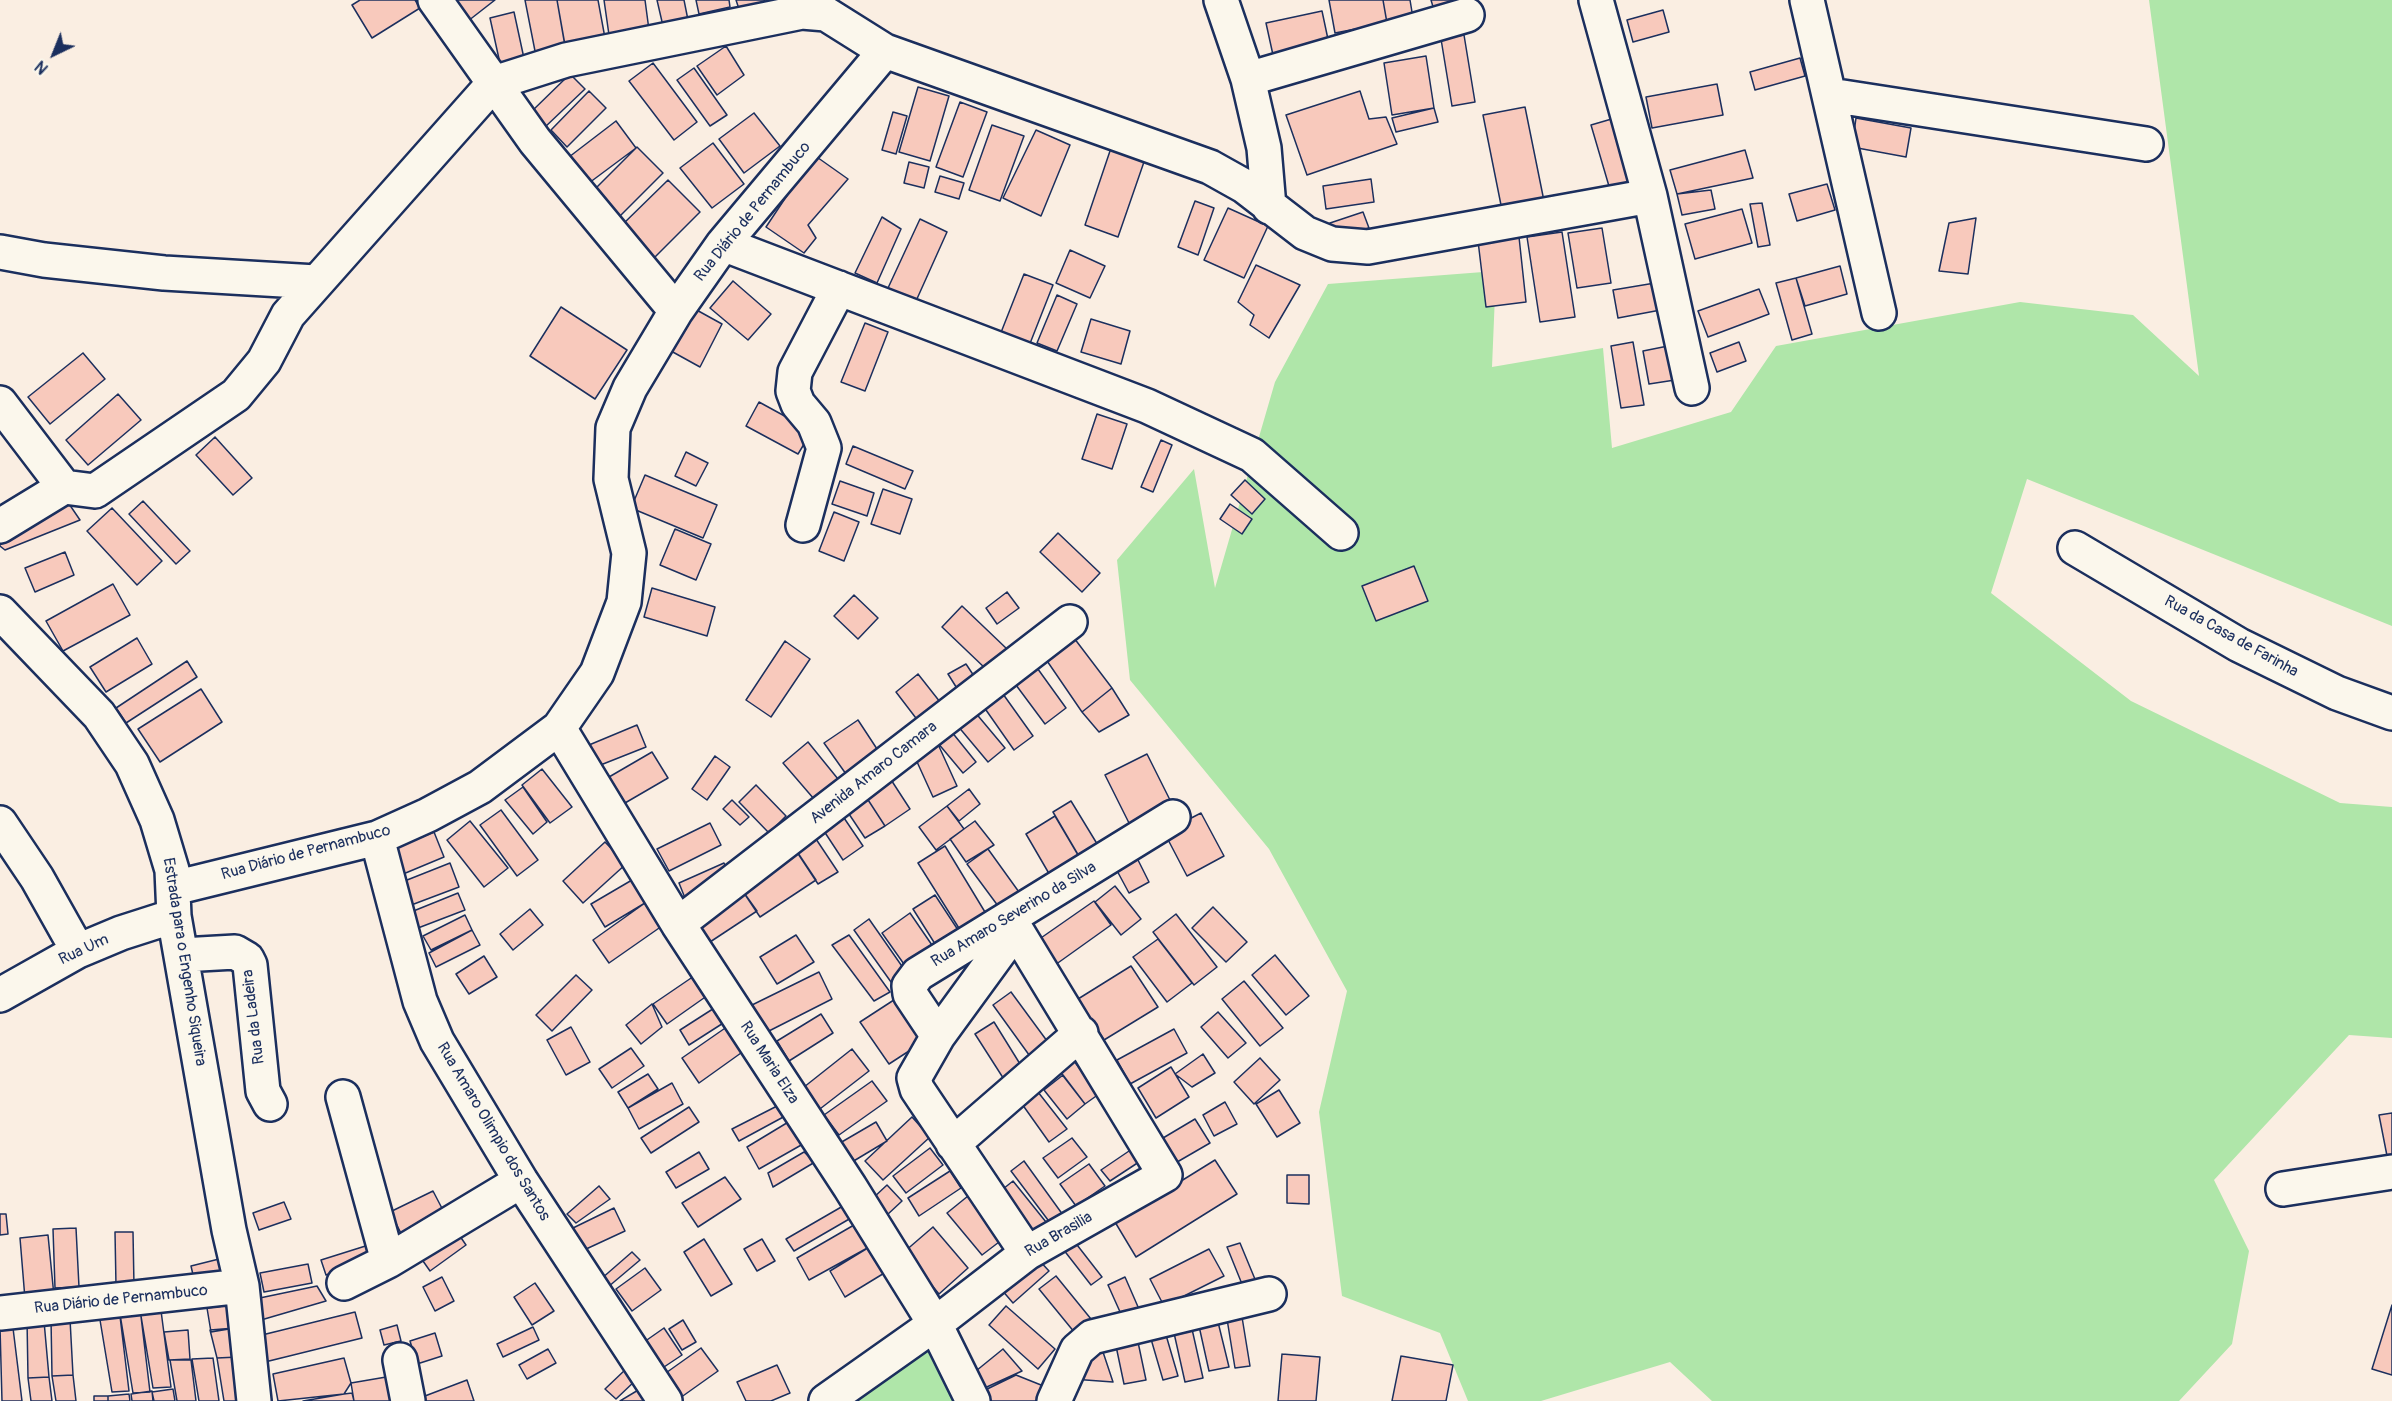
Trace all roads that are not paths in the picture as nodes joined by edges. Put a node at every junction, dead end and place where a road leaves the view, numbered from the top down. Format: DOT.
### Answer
graph roads {
  1 [pos="435,0"];
  2 [pos="1221,0"];
  3 [pos="1596,0"];
  4 [pos="1807,0"];
  5 [pos="1467,15"];
  6 [pos="885,51"];
  7 [pos="1248,79"];
  8 [pos="494,83"];
  9 [pos="1830,95"];
  10 [pos="2146,144"];
  11 [pos="1650,196"];
  12 [pos="1269,207"];
  13 [pos="723,244"];
  14 [pos="0,252"];
  15 [pos="316,282"];
  16 [pos="839,288"];
  17 [pos="676,311"];
  18 [pos="1879,313"];
  19 [pos="1692,388"];
  20 [pos="0,403"];
  21 [pos="64,487"];
  22 [pos="803,525"];
  23 [pos="0,526"];
  24 [pos="1341,533"];
  25 [pos="2075,548"];
  26 [pos="0,612"];
  27 [pos="1071,622"];
  28 [pos="2392,713"];
  29 [pos="559,728"];
  30 [pos="1173,818"];
  31 [pos="0,823"];
  32 [pos="377,838"];
  33 [pos="174,902"];
  34 [pos="1012,923"];
  35 [pos="678,924"];
  36 [pos="78,951"];
  37 [pos="182,954"];
  38 [pos="0,995"];
  39 [pos="1081,1033"];
  40 [pos="938,1036"];
  41 [pos="343,1097"];
  42 [pos="270,1104"];
  43 [pos="953,1144"];
  44 [pos="2392,1172"];
  45 [pos="521,1181"];
  46 [pos="2283,1189"];
  47 [pos="1027,1252"];
  48 [pos="388,1261"];
  49 [pos="344,1283"];
  50 [pos="242,1286"];
  51 [pos="1269,1294"];
  52 [pos="0,1313"];
  53 [pos="934,1324"];
  54 [pos="400,1360"];
  55 [pos="254,1401"];
  56 [pos="408,1401"];
  57 [pos="665,1401"];
  58 [pos="826,1401"];
  59 [pos="973,1401"];
  60 [pos="1054,1401"];
  1 -- 8 [label="street"];
  2 -- 7 [label="street"];
  3 -- 11 [label="street"];
  4 -- 9 [label="street"];
  5 -- 7 [label="street"];
  6 -- 8 [label="street"];
  6 -- 12 [label="street"];
  6 -- 13 [label="street, Rua Diário de Pernambuco"];
  7 -- 12 [label="street"];
  8 -- 15 [label="street"];
  8 -- 17 [label="street"];
  9 -- 10 [label="street"];
  9 -- 18 [label="street"];
  11 -- 12 [label="street"];
  11 -- 19 [label="street"];
  13 -- 16 [label="street"];
  13 -- 17 [label="street, Rua Diário de Pernambuco"];
  14 -- 15 [label="street"];
  15 -- 21 [label="street"];
  16 -- 22 [label="street"];
  16 -- 24 [label="street"];
  17 -- 29 [label="street, Rua Diário de Pernambuco"];
  20 -- 21 [label="street"];
  21 -- 23 [label="street"];
  25 -- 28 [label="street, Rua da Casa de Farinha"];
  26 -- 33 [label="street, Estrada para o Engenho Siqueira"];
  27 -- 35 [label="street, Avenida Amaro Camara"];
  29 -- 32 [label="street, Rua Diário de Pernambuco"];
  29 -- 35 [label="street, Rua Maria Elza"];
  30 -- 34 [label="street, Rua Amaro Severino da Silva"];
  31 -- 36 [label="street"];
  32 -- 33 [label="street, Rua Diário de Pernambuco"];
  32 -- 45 [label="street, Rua Amaro Olimpio dos Santos"];
  33 -- 36 [label="street, Rua Um"];
  33 -- 37 [label="street, Estrada para o Engenho Siqueira"];
  34 -- 39 [label="street, Rua Brasilia"];
  34 -- 40 [label="street, Rua Amaro Severino da Silva"];
  34 -- 40 [label="street, Rua Amaro Severino da Silva"];
  35 -- 53 [label="street, Rua Maria Elza"];
  36 -- 38 [label="street, Rua Um"];
  37 -- 42 [label="street, Rua da Ladeira"];
  37 -- 50 [label="street, Estrada para o Engenho Siqueira"];
  39 -- 43 [label="street"];
  39 -- 47 [label="street, Rua Brasilia"];
  40 -- 43 [label="street, Rua Amaro Severino da Silva"];
  41 -- 48 [label="street"];
  43 -- 47 [label="street, Rua Amaro Severino da Silva"];
  44 -- 46 [label="street"];
  45 -- 48 [label="street"];
  45 -- 57 [label="street, Rua Amaro Olimpio dos Santos"];
  47 -- 53 [label="street, Rua Brasilia"];
  48 -- 49 [label="street"];
  50 -- 52 [label="street, Rua Diário de Pernambuco"];
  50 -- 55 [label="street, Estrada para o Engenho Siqueira"];
  51 -- 60 [label="street"];
  53 -- 58 [label="street, Rua Brasilia"];
  53 -- 59 [label="street, Rua Maria Elza"];
  54 -- 56 [label="street"];
}
